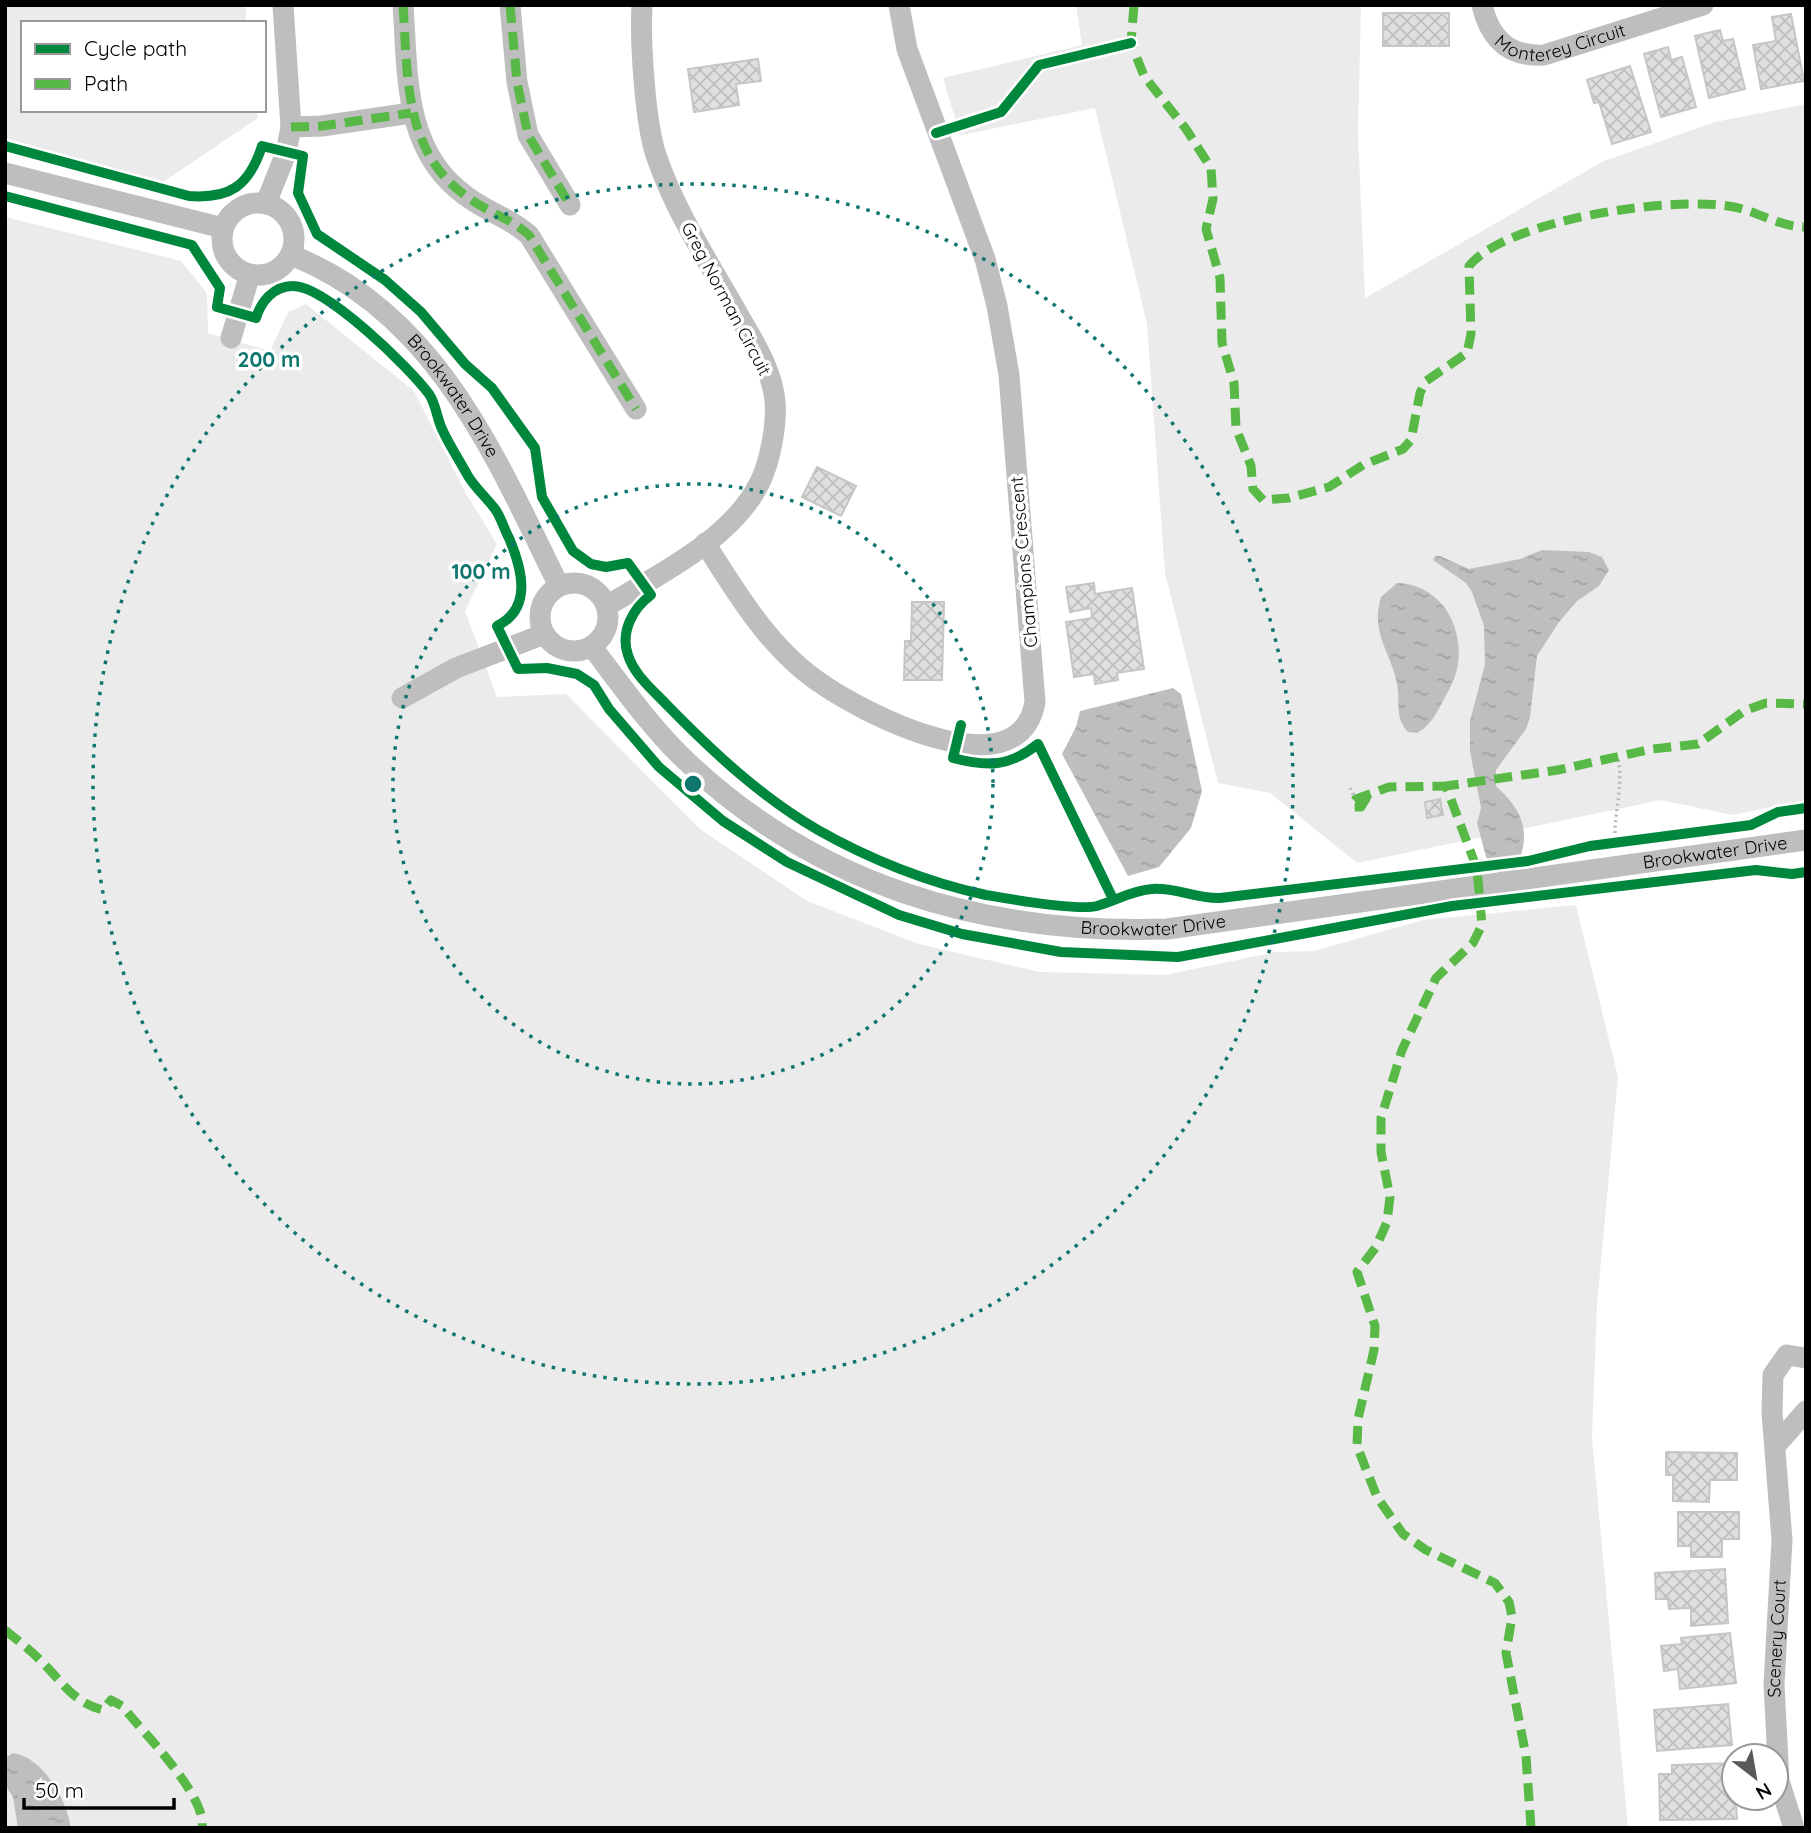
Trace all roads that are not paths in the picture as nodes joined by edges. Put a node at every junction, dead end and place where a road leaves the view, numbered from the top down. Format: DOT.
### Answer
graph roads {
  1 [pos="283,5"];
  2 [pos="403,5"];
  3 [pos="510,5"];
  4 [pos="642,5"];
  5 [pos="899,5"];
  6 [pos="1482,5"];
  7 [pos="1703,5"];
  8 [pos="411,113"];
  9 [pos="291,127"];
  10 [pos="5,173"];
  11 [pos="266,203"];
  12 [pos="570,205"];
  13 [pos="223,228"];
  14 [pos="291,255"];
  15 [pos="250,274"];
  16 [pos="231,338"];
  17 [pos="636,409"];
  18 [pos="705,544"];
  19 [pos="559,586"];
  20 [pos="607,606"];
  21 [pos="544,634"];
  22 [pos="592,647"];
  23 [pos="402,698"];
  24 [pos="1806,840"];
  25 [pos="1806,1358"];
  26 [pos="1806,1411"];
  27 [pos="1777,1444"];
  28 [pos="1794,1828"];
  1 -- 9 [label="street"];
  2 -- 8 [label="street"];
  3 -- 12 [label="street"];
  4 -- 18 [label="street, Greg Norman Circuit"];
  5 -- 18 [label="street, Champions Crescent"];
  6 -- 7 [label="street, Monterey Circuit"];
  8 -- 9 [label="street"];
  8 -- 17 [label="street"];
  9 -- 11 [label="street"];
  10 -- 13 [label="street"];
  11 -- 13 [label="street"];
  11 -- 14 [label="street"];
  13 -- 15 [label="street"];
  14 -- 15 [label="street"];
  14 -- 19 [label="street, Brookwater Drive"];
  15 -- 16 [label="street"];
  18 -- 20 [label="street, Greg Norman Circuit"];
  19 -- 20 [label="street"];
  19 -- 21 [label="street"];
  20 -- 22 [label="street"];
  21 -- 22 [label="street"];
  21 -- 23 [label="street"];
  22 -- 24 [label="street, Brookwater Drive"];
  25 -- 27 [label="street, Scenery Court"];
  26 -- 27 [label="street"];
  27 -- 28 [label="street, Scenery Court"];
}
